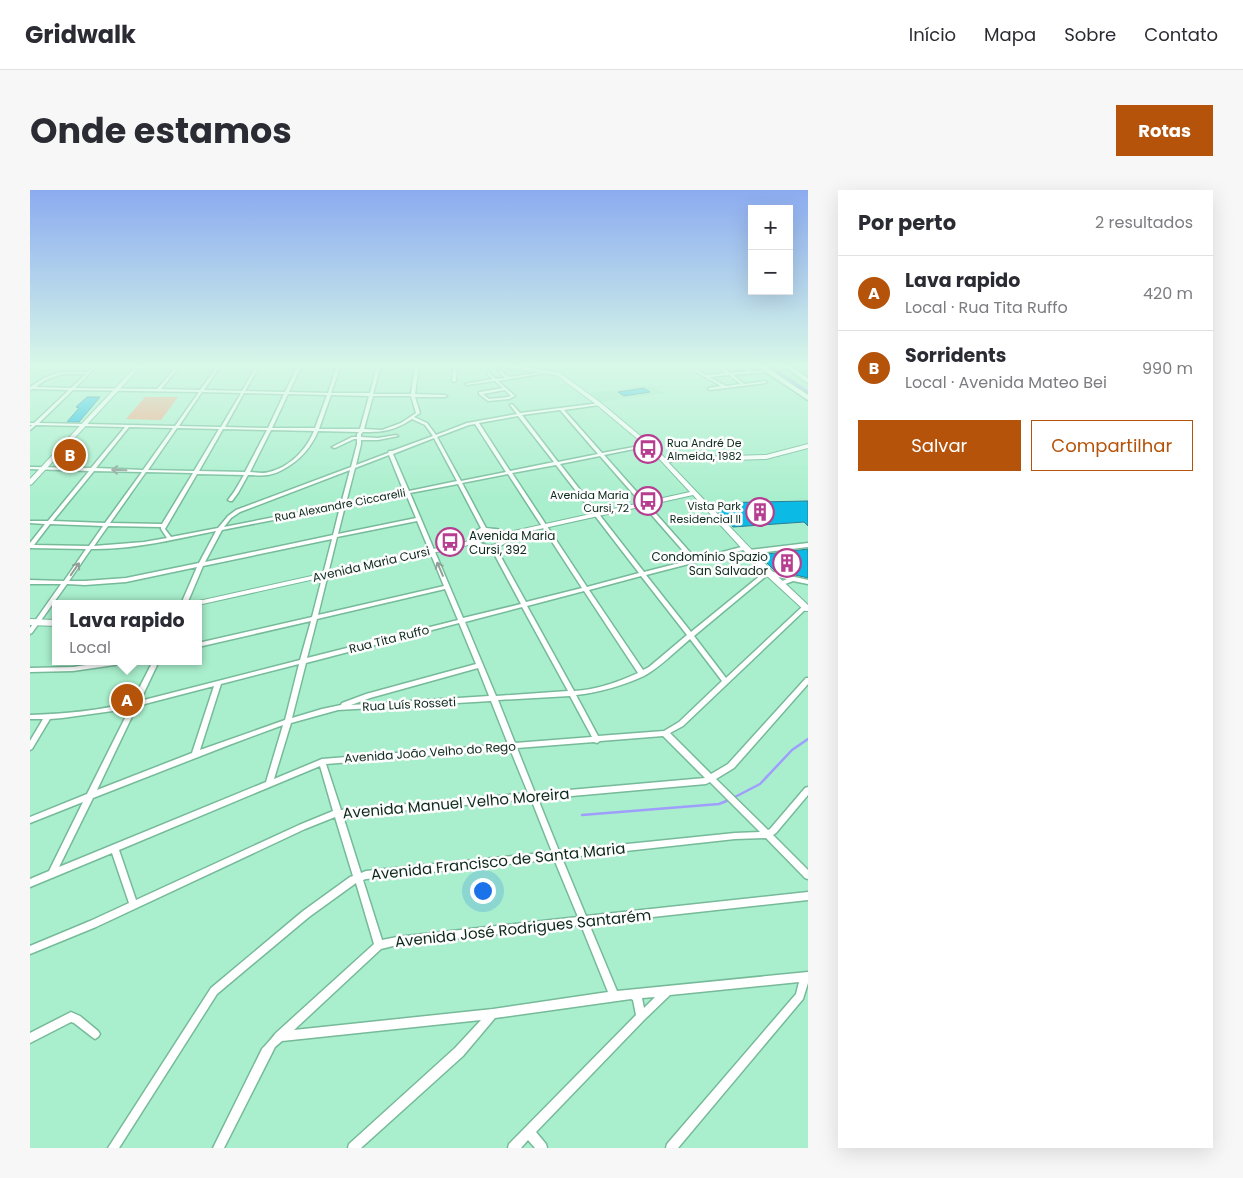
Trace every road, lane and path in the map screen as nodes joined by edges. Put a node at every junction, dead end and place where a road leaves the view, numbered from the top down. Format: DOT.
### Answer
graph roads {
  1 [pos="561,409"];
  2 [pos="48,410"];
  3 [pos="96,410"];
  4 [pos="188,410"];
  5 [pos="233,410"];
  6 [pos="278,410"];
  7 [pos="322,410"];
  8 [pos="366,410"];
  9 [pos="418,410"];
  10 [pos="515,410"];
  11 [pos="555,410"];
  12 [pos="606,410"];
  13 [pos="518,414"];
  14 [pos="413,418"];
  15 [pos="476,422"];
  16 [pos="32,424"];
  17 [pos="81,425"];
  18 [pos="128,426"];
  19 [pos="176,427"];
  20 [pos="222,428"];
  21 [pos="30,429"];
  22 [pos="268,430"];
  23 [pos="315,430"];
  24 [pos="360,432"];
  25 [pos="396,436"];
  26 [pos="434,436"];
  27 [pos="360,438"];
  28 [pos="649,445"];
  29 [pos="808,446"];
  30 [pos="334,447"];
  31 [pos="390,452"];
  32 [pos="601,455"];
  33 [pos="664,460"];
  34 [pos="556,464"];
  35 [pos="353,466"];
  36 [pos="30,468"];
  37 [pos="41,468"];
  38 [pos="93,469"];
  39 [pos="144,471"];
  40 [pos="196,472"];
  41 [pos="509,472"];
  42 [pos="246,473"];
  43 [pos="30,476"];
  44 [pos="459,482"];
  45 [pos="30,483"];
  46 [pos="408,492"];
  47 [pos="694,493"];
  48 [pos="230,500"];
  49 [pos="644,504"];
  50 [pos="343,505"];
  51 [pos="596,515"];
  52 [pos="419,519"];
  53 [pos="30,522"];
  54 [pos="49,523"];
  55 [pos="105,525"];
  56 [pos="164,526"];
  57 [pos="544,526"];
  58 [pos="220,529"];
  59 [pos="484,529"];
  60 [pos="505,534"];
  61 [pos="335,537"];
  62 [pos="170,538"];
  63 [pos="474,541"];
  64 [pos="808,545"];
  65 [pos="30,546"];
  66 [pos="493,547"];
  67 [pos="90,548"];
  68 [pos="747,550"];
  69 [pos="432,551"];
  70 [pos="694,560"];
  71 [pos="202,565"];
  72 [pos="769,573"];
  73 [pos="325,574"];
  74 [pos="641,574"];
  75 [pos="793,579"];
  76 [pos="30,582"];
  77 [pos="808,582"];
  78 [pos="65,583"];
  79 [pos="780,584"];
  80 [pos="447,587"];
  81 [pos="584,589"];
  82 [pos="186,600"];
  83 [pos="202,602"];
  84 [pos="524,604"];
  85 [pos="807,608"];
  86 [pos="314,618"];
  87 [pos="461,620"];
  88 [pos="33,622"];
  89 [pos="52,623"];
  90 [pos="30,632"];
  91 [pos="689,636"];
  92 [pos="202,644"];
  93 [pos="303,661"];
  94 [pos="104,665"];
  95 [pos="154,665"];
  96 [pos="480,665"];
  97 [pos="30,670"];
  98 [pos="642,674"];
  99 [pos="808,680"];
  100 [pos="219,682"];
  101 [pos="726,682"];
  102 [pos="572,693"];
  103 [pos="364,698"];
  104 [pos="493,699"];
  105 [pos="135,704"];
  106 [pos="368,707"];
  107 [pos="338,708"];
  108 [pos="30,717"];
  109 [pos="48,717"];
  110 [pos="288,720"];
  111 [pos="665,733"];
  112 [pos="597,740"];
  113 [pos="30,746"];
  114 [pos="512,746"];
  115 [pos="195,755"];
  116 [pos="322,762"];
  117 [pos="712,779"];
  118 [pos="269,783"];
  119 [pos="808,790"];
  120 [pos="532,795"];
  121 [pos="90,797"];
  122 [pos="337,813"];
  123 [pos="30,820"];
  124 [pos="767,834"];
  125 [pos="114,848"];
  126 [pos="556,855"];
  127 [pos="52,874"];
  128 [pos="808,875"];
  129 [pos="357,878"];
  130 [pos="30,884"];
  131 [pos="808,896"];
  132 [pos="134,905"];
  133 [pos="584,922"];
  134 [pos="379,946"];
  135 [pos="30,950"];
  136 [pos="806,977"];
  137 [pos="668,991"];
  138 [pos="634,994"];
  139 [pos="614,996"];
  140 [pos="492,1014"];
  141 [pos="641,1017"];
  142 [pos="95,1034"];
  143 [pos="278,1037"];
  144 [pos="30,1038"];
  145 [pos="529,1132"];
  146 [pos="113,1148"];
  147 [pos="218,1148"];
  148 [pos="353,1148"];
  149 [pos="513,1148"];
  150 [pos="542,1148"];
  151 [pos="671,1148"];
  1 -- 32 [label="street"];
  2 -- 16 [label="street"];
  3 -- 17 [label="main road"];
  4 -- 19 [label="street"];
  5 -- 20 [label="street"];
  6 -- 22 [label="street"];
  7 -- 23 [label="street"];
  8 -- 24 [label="street"];
  9 -- 14 [label="street"];
  10 -- 13 [label="street"];
  11 -- 13 [label="street"];
  12 -- 28 [label="main road"];
  13 -- 15 [label="street"];
  13 -- 34 [label="street"];
  14 -- 24 [label="street"];
  14 -- 26 [label="street"];
  15 -- 26 [label="street"];
  15 -- 41 [label="street"];
  16 -- 17 [label="street"];
  16 -- 21 [label="street"];
  17 -- 18 [label="street"];
  17 -- 37 [label="main road"];
  18 -- 19 [label="street"];
  18 -- 38 [label="street"];
  19 -- 20 [label="street"];
  19 -- 39 [label="street"];
  20 -- 22 [label="street"];
  20 -- 40 [label="street"];
  22 -- 23 [label="street"];
  22 -- 42 [label="street"];
  23 -- 24 [label="street"];
  23 -- 42 [label="street"];
  24 -- 27 [label="street"];
  25 -- 27 [label="street"];
  26 -- 31 [label="street"];
  26 -- 44 [label="street"];
  27 -- 30 [label="street"];
  27 -- 35 [label="street"];
  28 -- 32 [label="street, Rua Alexandre Ciccarelli"];
  28 -- 33 [label="main road"];
  29 -- 33 [label="main road"];
  31 -- 35 [label="street"];
  31 -- 46 [label="street"];
  32 -- 34 [label="street, Rua Alexandre Ciccarelli"];
  32 -- 49 [label="street"];
  33 -- 47 [label="main road"];
  34 -- 41 [label="street, Rua Alexandre Ciccarelli"];
  34 -- 51 [label="street"];
  35 -- 50 [label="street"];
  35 -- 58 [label="street"];
  36 -- 37 [label="street"];
  37 -- 38 [label="street"];
  37 -- 43 [label="main road"];
  37 -- 45 [label="main road"];
  39 -- 38 [label="street, one-way"];
  38 -- 54 [label="street"];
  39 -- 40 [label="street"];
  39 -- 55 [label="street"];
  40 -- 42 [label="street"];
  40 -- 56 [label="street"];
  41 -- 44 [label="street, Rua Alexandre Ciccarelli"];
  41 -- 57 [label="street"];
  42 -- 48 [label="street"];
  44 -- 46 [label="street, Rua Alexandre Ciccarelli"];
  44 -- 59 [label="street"];
  46 -- 50 [label="street, Rua Alexandre Ciccarelli"];
  46 -- 52 [label="street"];
  47 -- 49 [label="main road, Avenida Maria Cursi"];
  47 -- 68 [label="main road"];
  49 -- 51 [label="main road, Avenida Maria Cursi"];
  49 -- 70 [label="street"];
  50 -- 58 [label="street, Rua Alexandre Ciccarelli"];
  50 -- 61 [label="street"];
  51 -- 57 [label="main road, Avenida Maria Cursi"];
  51 -- 74 [label="street"];
  52 -- 61 [label="street"];
  52 -- 69 [label="street"];
  53 -- 54 [label="street"];
  54 -- 55 [label="street"];
  54 -- 65 [label="street"];
  55 -- 56 [label="street"];
  55 -- 67 [label="street"];
  56 -- 62 [label="street"];
  57 -- 60 [label="main road, Avenida Maria Cursi"];
  57 -- 81 [label="street"];
  58 -- 62 [label="street, Rua Alexandre Ciccarelli"];
  58 -- 71 [label="street"];
  59 -- 60 [label="street"];
  59 -- 63 [label="street"];
  60 -- 63 [label="main road, Avenida Maria Cursi"];
  60 -- 66 [label="street"];
  61 -- 71 [label="street"];
  61 -- 73 [label="street"];
  62 -- 67 [label="street, Rua Alexandre Ciccarelli"];
  63 -- 66 [label="street"];
  63 -- 69 [label="main road, Avenida Maria Cursi"];
  64 -- 68 [label="street, Rua Tita Ruffo"];
  65 -- 67 [label="street, Rua Alexandre Ciccarelli"];
  66 -- 84 [label="street"];
  78 -- 67 [label="street, one-way"];
  68 -- 70 [label="street, Rua Tita Ruffo"];
  68 -- 72 [label="main road"];
  69 -- 73 [label="main road, Avenida Maria Cursi"];
  80 -- 69 [label="street, one-way"];
  70 -- 74 [label="street, Rua Tita Ruffo"];
  71 -- 78 [label="street"];
  71 -- 82 [label="street"];
  72 -- 75 [label="street"];
  72 -- 79 [label="main road"];
  72 -- 91 [label="street, Rua Luís Rosseti"];
  73 -- 83 [label="main road, Avenida Maria Cursi"];
  73 -- 86 [label="street"];
  74 -- 81 [label="street, Rua Tita Ruffo"];
  74 -- 91 [label="street"];
  75 -- 77 [label="street"];
  75 -- 79 [label="street"];
  76 -- 78 [label="street"];
  78 -- 88 [label="street"];
  79 -- 85 [label="main road"];
  80 -- 86 [label="street"];
  80 -- 87 [label="street"];
  81 -- 84 [label="street, Rua Tita Ruffo"];
  81 -- 98 [label="street"];
  84 -- 87 [label="street, Rua Tita Ruffo"];
  84 -- 102 [label="street"];
  85 -- 101 [label="street, Avenida João Velho do Rego"];
  86 -- 92 [label="street"];
  86 -- 93 [label="street"];
  87 -- 93 [label="street, Rua Tita Ruffo"];
  87 -- 96 [label="street"];
  88 -- 89 [label="main road"];
  88 -- 90 [label="street"];
  91 -- 98 [label="street, Rua Luís Rosseti"];
  91 -- 101 [label="street"];
  93 -- 100 [label="street, Rua Tita Ruffo"];
  93 -- 110 [label="street"];
  94 -- 97 [label="street"];
  95 -- 105 [label="street"];
  96 -- 103 [label="street"];
  96 -- 104 [label="street"];
  98 -- 102 [label="street, Rua Luís Rosseti"];
  99 -- 117 [label="street, Avenida Manuel Velho Moreira"];
  100 -- 105 [label="street, Rua Tita Ruffo"];
  100 -- 115 [label="street"];
  101 -- 111 [label="street, Avenida João Velho do Rego"];
  102 -- 104 [label="street, Rua Luís Rosseti"];
  102 -- 112 [label="street"];
  103 -- 106 [label="street"];
  103 -- 107 [label="street"];
  104 -- 106 [label="street, Rua Luís Rosseti"];
  104 -- 114 [label="street"];
  105 -- 109 [label="street, Rua Tita Ruffo"];
  105 -- 121 [label="street"];
  106 -- 107 [label="street, Rua Luís Rosseti"];
  107 -- 110 [label="street, Rua Luís Rosseti"];
  108 -- 109 [label="street, Rua Tita Ruffo"];
  109 -- 113 [label="street"];
  110 -- 115 [label="street, Rua Luís Rosseti"];
  110 -- 118 [label="street"];
  111 -- 112 [label="street, Avenida João Velho do Rego"];
  111 -- 117 [label="street"];
  112 -- 114 [label="street, Avenida João Velho do Rego"];
  114 -- 116 [label="street, Avenida João Velho do Rego"];
  114 -- 120 [label="street"];
  115 -- 121 [label="street, Rua Luís Rosseti"];
  116 -- 118 [label="street, Avenida João Velho do Rego"];
  116 -- 122 [label="street"];
  117 -- 120 [label="street, Avenida Manuel Velho Moreira"];
  117 -- 124 [label="street"];
  118 -- 125 [label="street, Avenida João Velho do Rego"];
  119 -- 124 [label="street"];
  120 -- 122 [label="street, Avenida Manuel Velho Moreira"];
  120 -- 126 [label="street"];
  121 -- 123 [label="street, Rua Luís Rosseti"];
  121 -- 127 [label="street"];
  122 -- 129 [label="street"];
  122 -- 132 [label="street, Avenida Manuel Velho Moreira"];
  124 -- 126 [label="street, Avenida Francisco de Santa Maria"];
  124 -- 128 [label="street"];
  125 -- 127 [label="street, Avenida João Velho do Rego"];
  125 -- 132 [label="street"];
  126 -- 129 [label="street, Avenida Francisco de Santa Maria"];
  126 -- 133 [label="street"];
  127 -- 130 [label="street, Avenida João Velho do Rego"];
  129 -- 134 [label="street"];
  129 -- 146 [label="street, Avenida Francisco de Santa Maria"];
  131 -- 133 [label="street, Avenida José Rodrigues Santarém"];
  132 -- 135 [label="street, Avenida Manuel Velho Moreira"];
  133 -- 134 [label="street, Avenida José Rodrigues Santarém"];
  133 -- 139 [label="street"];
  134 -- 143 [label="street, Avenida José Rodrigues Santarém"];
  136 -- 137 [label="street"];
  136 -- 151 [label="street"];
  137 -- 138 [label="street"];
  137 -- 141 [label="street"];
  138 -- 139 [label="street"];
  138 -- 141 [label="street"];
  139 -- 140 [label="street"];
  140 -- 143 [label="street"];
  140 -- 148 [label="street"];
  141 -- 145 [label="street"];
  142 -- 144 [label="street"];
  143 -- 147 [label="street, Avenida José Rodrigues Santarém"];
  145 -- 149 [label="street"];
  145 -- 150 [label="street"];
}
